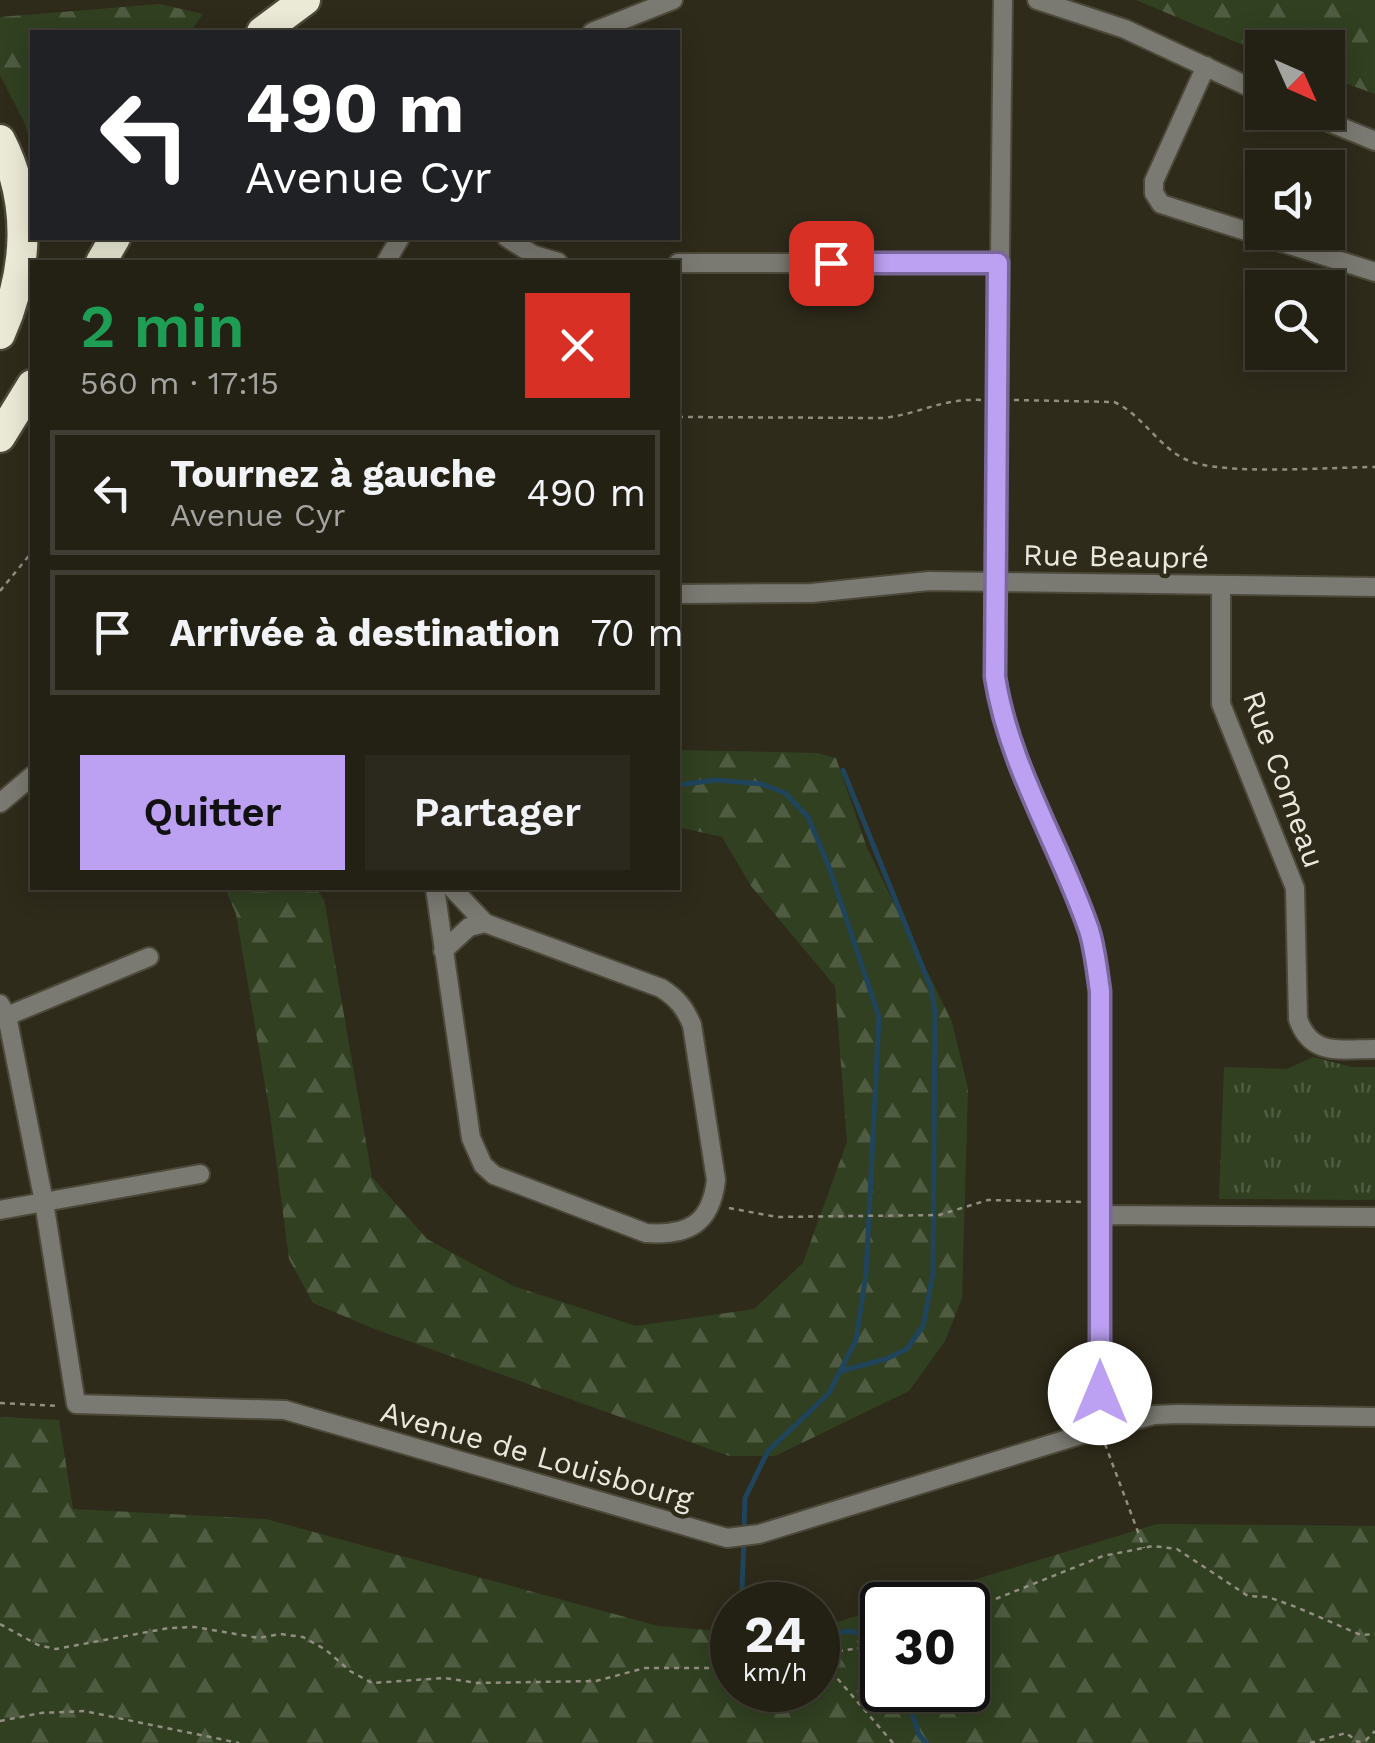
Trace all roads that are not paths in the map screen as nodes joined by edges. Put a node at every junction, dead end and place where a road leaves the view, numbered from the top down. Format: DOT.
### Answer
graph roads {
  1 [pos="305,0"];
  2 [pos="673,0"];
  3 [pos="1003,0"];
  4 [pos="1037,0"];
  5 [pos="265,30"];
  6 [pos="597,30"];
  7 [pos="1206,66"];
  8 [pos="1245,85"];
  9 [pos="1345,128"];
  10 [pos="0,140"];
  11 [pos="1375,140"];
  12 [pos="510,240"];
  13 [pos="551,260"];
  14 [pos="680,263"];
  15 [pos="998,263"];
  16 [pos="1375,272"];
  17 [pos="0,334"];
  18 [pos="30,388"];
  19 [pos="0,437"];
  20 [pos="995,582"];
  21 [pos="1221,586"];
  22 [pos="1375,587"];
  23 [pos="680,594"];
  24 [pos="30,778"];
  25 [pos="0,802"];
  26 [pos="435,890"];
  27 [pos="454,890"];
  28 [pos="485,923"];
  29 [pos="443,952"];
  30 [pos="149,957"];
  31 [pos="4,1010"];
  32 [pos="1375,1049"];
  33 [pos="200,1174"];
  34 [pos="44,1202"];
  35 [pos="1100,1208"];
  36 [pos="0,1210"];
  37 [pos="1375,1216"];
  38 [pos="1375,1416"];
  39 [pos="1100,1429"];
  1 -- 5 [label="highway"];
  2 -- 6 [label="street"];
  3 -- 15 [label="street"];
  4 -- 7 [label="street"];
  7 -- 8 [label="street"];
  7 -- 16 [label="street"];
  9 -- 11 [label="street"];
  10 -- 17 [label="highway"];
  12 -- 13 [label="street"];
  14 -- 15 [label="street"];
  15 -- 20 [label="street"];
  18 -- 19 [label="highway"];
  20 -- 21 [label="street, Rue Beaupré"];
  20 -- 23 [label="street, Rue Beaupré"];
  20 -- 35 [label="street"];
  21 -- 22 [label="street, Rue Beaupré"];
  21 -- 32 [label="street, Rue Comeau"];
  24 -- 25 [label="street"];
  26 -- 29 [label="street"];
  27 -- 28 [label="street"];
  28 -- 29 [label="street"];
  28 -- 29 [label="street"];
  30 -- 31 [label="street"];
  31 -- 34 [label="street, Avenue de Louisbourg"];
  33 -- 34 [label="street"];
  34 -- 36 [label="street"];
  34 -- 39 [label="street, Avenue de Louisbourg"];
  35 -- 37 [label="street"];
  35 -- 39 [label="street"];
  38 -- 39 [label="street, Avenue de Louisbourg"];
}
